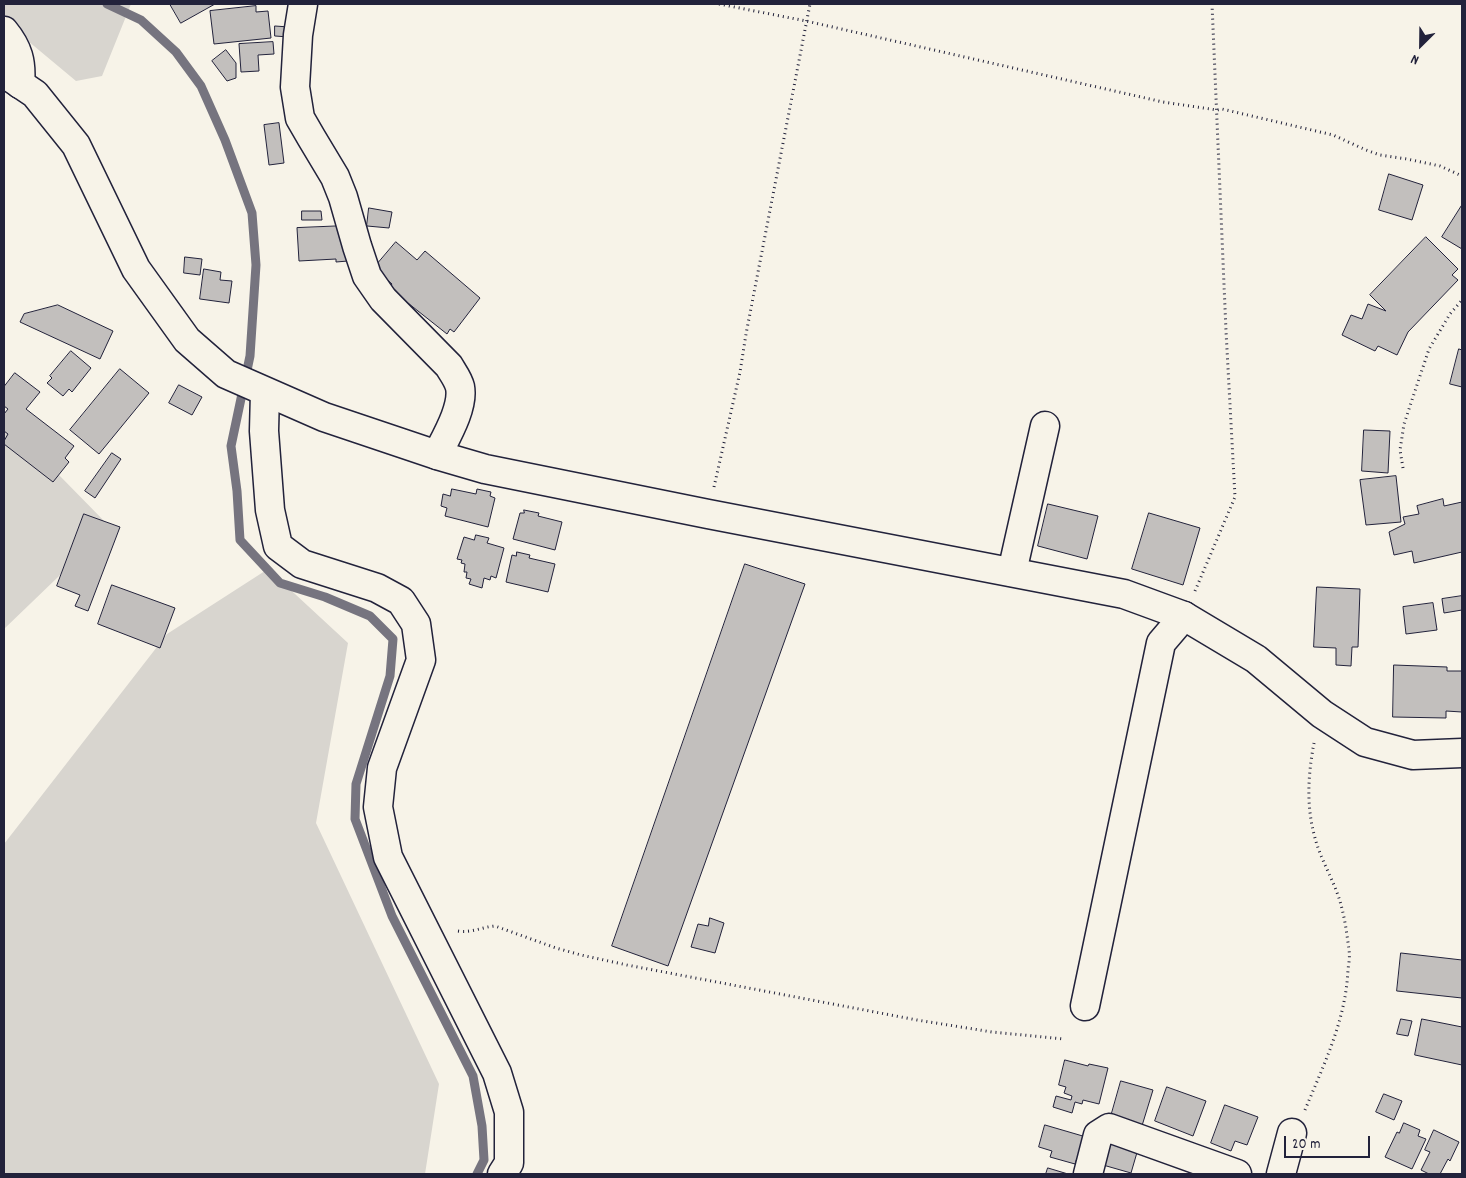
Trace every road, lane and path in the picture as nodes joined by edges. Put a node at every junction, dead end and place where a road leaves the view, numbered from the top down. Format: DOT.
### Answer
graph roads {
  1 [pos="303,4"];
  2 [pos="719,4"];
  3 [pos="810,4"];
  4 [pos="1212,4"];
  5 [pos="806,21"];
  6 [pos="4,31"];
  7 [pos="12,78"];
  8 [pos="1217,110"];
  9 [pos="1462,176"];
  10 [pos="1462,300"];
  11 [pos="246,384"];
  12 [pos="1045,426"];
  13 [pos="438,455"];
  14 [pos="1403,468"];
  15 [pos="708,514"];
  16 [pos="1012,572"];
  17 [pos="1184,616"];
  18 [pos="1322,714"];
  19 [pos="1462,753"];
  20 [pos="420,918"];
  21 [pos="1085,1006"];
  22 [pos="1064,1040"];
  23 [pos="1292,1133"];
  24 [pos="502,1174"];
  25 [pos="1088,1174"];
  26 [pos="1237,1174"];
  27 [pos="1281,1174"];
  1 -- 13 [label="street"];
  2 -- 5 [label="path"];
  3 -- 5 [label="path"];
  4 -- 8 [label="path"];
  5 -- 8 [label="path"];
  5 -- 15 [label="path"];
  6 -- 7 [label="street"];
  7 -- 11 [label="street"];
  8 -- 9 [label="path"];
  8 -- 17 [label="path"];
  10 -- 14 [label="path"];
  11 -- 13 [label="street"];
  11 -- 20 [label="street"];
  12 -- 16 [label="street"];
  13 -- 15 [label="street"];
  15 -- 16 [label="street"];
  16 -- 17 [label="street"];
  17 -- 18 [label="street"];
  17 -- 21 [label="street"];
  18 -- 19 [label="street"];
  18 -- 23 [label="path"];
  20 -- 22 [label="path"];
  20 -- 24 [label="street"];
  23 -- 27 [label="street"];
  25 -- 26 [label="street"];
}
